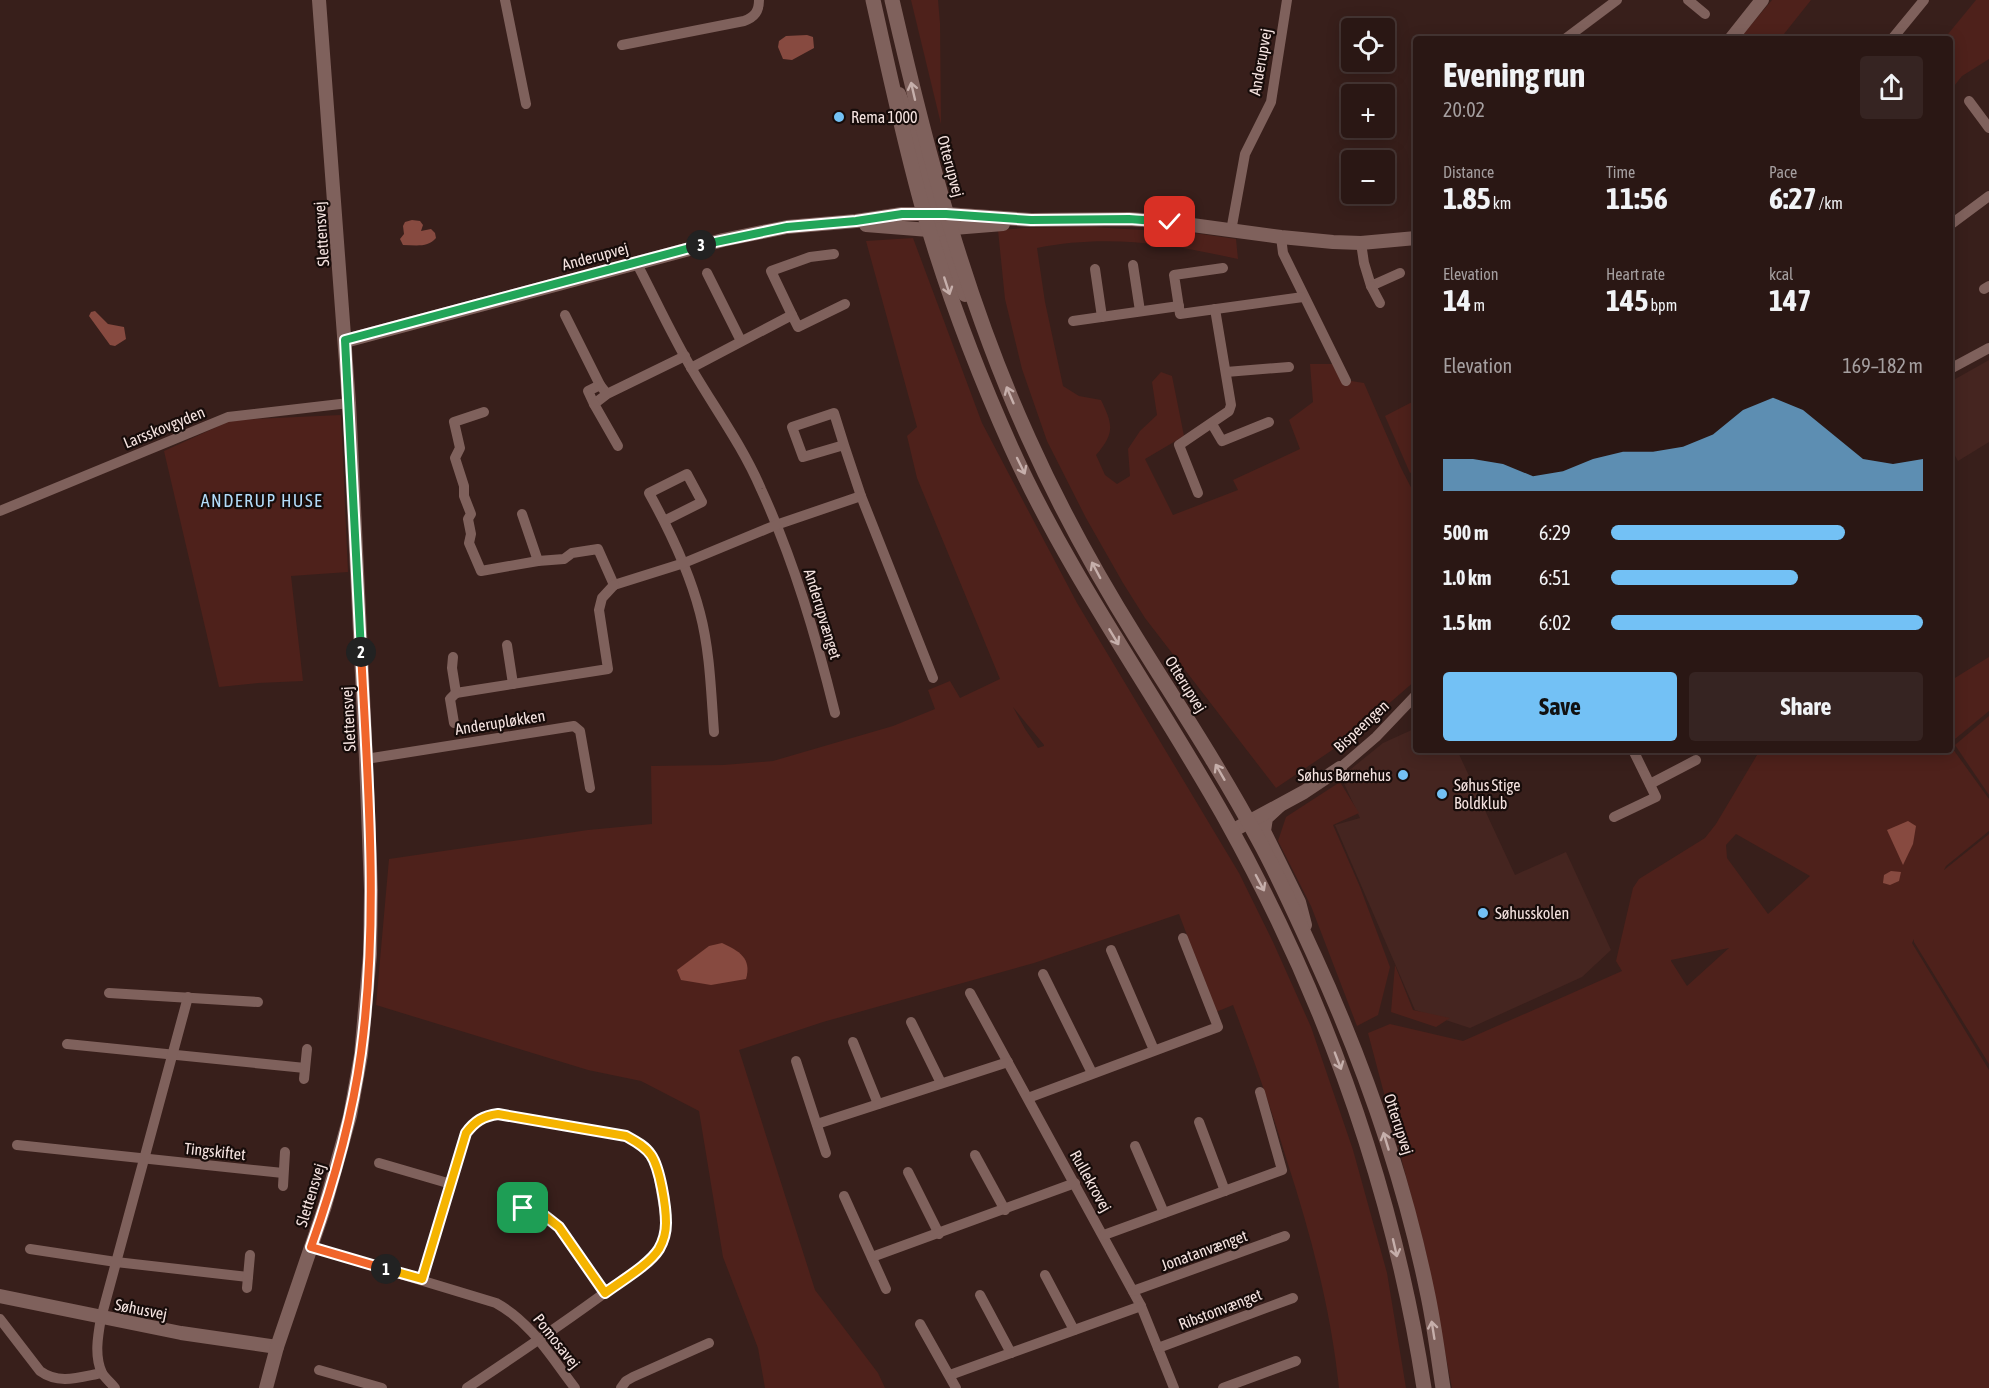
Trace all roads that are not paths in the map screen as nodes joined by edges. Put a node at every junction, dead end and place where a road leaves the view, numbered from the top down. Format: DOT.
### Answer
graph roads {
  1 [pos="319,0"];
  2 [pos="505,0"];
  3 [pos="759,0"];
  4 [pos="873,0"];
  5 [pos="892,0"];
  6 [pos="1287,0"];
  7 [pos="1617,0"];
  8 [pos="1688,0"];
  9 [pos="1762,0"];
  10 [pos="1920,1"];
  11 [pos="1705,14"];
  12 [pos="1569,36"];
  13 [pos="1733,36"];
  14 [pos="1894,36"];
  15 [pos="622,45"];
  16 [pos="1969,101"];
  17 [pos="526,104"];
  18 [pos="1989,128"];
  19 [pos="1989,196"];
  20 [pos="938,221"];
  21 [pos="1953,223"];
  22 [pos="1231,231"];
  23 [pos="1281,237"];
  24 [pos="1413,238"];
  25 [pos="1361,243"];
  26 [pos="834,254"];
  27 [pos="636,262"];
  28 [pos="1133,265"];
  29 [pos="1223,268"];
  30 [pos="1095,269"];
  31 [pos="707,273"];
  32 [pos="1400,273"];
  33 [pos="1371,286"];
  34 [pos="1304,297"];
  35 [pos="1380,303"];
  36 [pos="845,304"];
  37 [pos="1179,306"];
  38 [pos="1215,309"];
  39 [pos="1140,311"];
  40 [pos="565,315"];
  41 [pos="792,315"];
  42 [pos="1102,317"];
  43 [pos="1073,321"];
  44 [pos="345,340"];
  45 [pos="741,341"];
  46 [pos="1989,348"];
  47 [pos="685,356"];
  48 [pos="1289,367"];
  49 [pos="1953,367"];
  50 [pos="691,368"];
  51 [pos="1226,372"];
  52 [pos="1346,381"];
  53 [pos="600,385"];
  54 [pos="608,394"];
  55 [pos="349,403"];
  56 [pos="594,404"];
  57 [pos="484,412"];
  58 [pos="1269,422"];
  59 [pos="1212,424"];
  60 [pos="844,445"];
  61 [pos="618,446"];
  62 [pos="1198,493"];
  63 [pos="861,496"];
  64 [pos="0,511"];
  65 [pos="522,514"];
  66 [pos="664,521"];
  67 [pos="776,525"];
  68 [pos="538,561"];
  69 [pos="684,563"];
  70 [pos="614,585"];
  71 [pos="507,645"];
  72 [pos="453,657"];
  73 [pos="933,678"];
  74 [pos="513,684"];
  75 [pos="456,693"];
  76 [pos="1413,698"];
  77 [pos="835,714"];
  78 [pos="454,723"];
  79 [pos="714,732"];
  80 [pos="1635,753"];
  81 [pos="366,759"];
  82 [pos="1696,760"];
  83 [pos="1340,768"];
  84 [pos="1650,783"];
  85 [pos="590,788"];
  86 [pos="1279,806"];
  87 [pos="1614,817"];
  88 [pos="1249,823"];
  89 [pos="1232,831"];
  90 [pos="1183,938"];
  91 [pos="1111,950"];
  92 [pos="1314,955"];
  93 [pos="1044,974"];
  94 [pos="109,993"];
  95 [pos="970,993"];
  96 [pos="188,997"];
  97 [pos="258,1002"];
  98 [pos="911,1022"];
  99 [pos="852,1042"];
  100 [pos="67,1044"];
  101 [pos="307,1049"];
  102 [pos="1154,1050"];
  103 [pos="172,1054"];
  104 [pos="795,1061"];
  105 [pos="1008,1062"];
  106 [pos="1092,1073"];
  107 [pos="941,1083"];
  108 [pos="1260,1092"];
  109 [pos="1028,1098"];
  110 [pos="878,1104"];
  111 [pos="1199,1122"];
  112 [pos="817,1124"];
  113 [pos="17,1145"];
  114 [pos="1135,1146"];
  115 [pos="285,1152"];
  116 [pos="826,1153"];
  117 [pos="975,1155"];
  118 [pos="143,1160"];
  119 [pos="379,1163"];
  120 [pos="908,1172"];
  121 [pos="283,1173"];
  122 [pos="1075,1183"];
  123 [pos="451,1184"];
  124 [pos="283,1186"];
  125 [pos="1225,1191"];
  126 [pos="844,1196"];
  127 [pos="523,1208"];
  128 [pos="1005,1210"];
  129 [pos="1164,1213"];
  130 [pos="939,1234"];
  131 [pos="1104,1235"];
  132 [pos="1285,1236"];
  133 [pos="311,1247"];
  134 [pos="30,1249"];
  135 [pos="250,1255"];
  136 [pos="872,1257"];
  137 [pos="116,1262"];
  138 [pos="1045,1275"];
  139 [pos="422,1279"];
  140 [pos="886,1289"];
  141 [pos="1133,1291"];
  142 [pos="605,1293"];
  143 [pos="980,1295"];
  144 [pos="0,1296"];
  145 [pos="1293,1298"];
  146 [pos="1141,1306"];
  147 [pos="101,1318"];
  148 [pos="0,1319"];
  149 [pos="920,1324"];
  150 [pos="1074,1330"];
  151 [pos="539,1339"];
  152 [pos="709,1344"];
  153 [pos="277,1347"];
  154 [pos="1158,1348"];
  155 [pos="1011,1353"];
  156 [pos="1296,1361"];
  157 [pos="319,1370"];
  158 [pos="102,1373"];
  159 [pos="950,1375"];
  160 [pos="115,1388"];
  161 [pos="266,1388"];
  162 [pos="382,1388"];
  163 [pos="467,1388"];
  164 [pos="574,1388"];
  165 [pos="621,1388"];
  166 [pos="956,1388"];
  167 [pos="1174,1388"];
  168 [pos="1223,1388"];
  169 [pos="1424,1388"];
  170 [pos="1443,1388"];
  1 -- 44 [label="street, Slettensvej"];
  2 -- 17 [label="street"];
  3 -- 15 [label="street"];
  4 -- 20 [label="main road, Otterupvej"];
  20 -- 5 [label="main road, Otterupvej, one-way"];
  6 -- 22 [label="street, Anderupvej"];
  7 -- 12 [label="street"];
  8 -- 11 [label="street"];
  9 -- 13 [label="street"];
  10 -- 14 [label="street"];
  16 -- 18 [label="street"];
  19 -- 21 [label="street"];
  20 -- 22 [label="street, Anderupvej"];
  20 -- 27 [label="street, Anderupvej"];
  88 -- 20 [label="main road, Otterupvej, one-way"];
  20 -- 89 [label="main road, Otterupvej, one-way"];
  22 -- 23 [label="street, Anderupvej"];
  23 -- 25 [label="street, Anderupvej"];
  23 -- 34 [label="street"];
  24 -- 25 [label="street, Anderupvej"];
  25 -- 33 [label="street"];
  26 -- 41 [label="street"];
  27 -- 44 [label="street, Anderupvej"];
  27 -- 47 [label="street, Anderupvænget"];
  28 -- 39 [label="street"];
  29 -- 37 [label="street"];
  30 -- 42 [label="street"];
  31 -- 45 [label="street"];
  32 -- 33 [label="street"];
  33 -- 35 [label="street"];
  34 -- 38 [label="street"];
  34 -- 52 [label="street"];
  36 -- 41 [label="street"];
  37 -- 38 [label="street"];
  37 -- 39 [label="street"];
  38 -- 51 [label="street"];
  39 -- 42 [label="street"];
  40 -- 53 [label="street"];
  41 -- 45 [label="street"];
  42 -- 43 [label="street"];
  44 -- 55 [label="street, Slettensvej"];
  45 -- 50 [label="street"];
  46 -- 49 [label="street"];
  47 -- 50 [label="street, Anderupvænget"];
  47 -- 54 [label="street"];
  48 -- 51 [label="street"];
  50 -- 67 [label="street, Anderupvænget"];
  51 -- 59 [label="street"];
  53 -- 54 [label="street"];
  53 -- 56 [label="street"];
  54 -- 56 [label="street"];
  55 -- 64 [label="street, Larsskovgyden"];
  55 -- 81 [label="street, Slettensvej"];
  56 -- 61 [label="street"];
  57 -- 68 [label="street"];
  58 -- 59 [label="street"];
  59 -- 62 [label="street"];
  60 -- 60 [label="street"];
  60 -- 63 [label="street"];
  63 -- 67 [label="street"];
  63 -- 73 [label="street"];
  65 -- 68 [label="street"];
  66 -- 66 [label="street"];
  66 -- 69 [label="street"];
  67 -- 69 [label="street"];
  67 -- 77 [label="street, Anderupvænget"];
  68 -- 70 [label="street"];
  69 -- 70 [label="street"];
  69 -- 79 [label="street"];
  70 -- 74 [label="street"];
  71 -- 74 [label="street"];
  72 -- 75 [label="street"];
  74 -- 75 [label="street"];
  75 -- 78 [label="street"];
  76 -- 83 [label="street, Bispeengen"];
  80 -- 84 [label="street"];
  81 -- 85 [label="street, Anderupløkken"];
  81 -- 133 [label="street, Slettensvej"];
  82 -- 84 [label="street"];
  83 -- 86 [label="street, Bispeengen"];
  84 -- 87 [label="street"];
  86 -- 88 [label="street, Bispeengen"];
  86 -- 92 [label="street"];
  88 -- 89 [label="street, Bispeengen"];
  88 -- 92 [label="main road, Otterupvej"];
  89 -- 169 [label="main road, Otterupvej, one-way"];
  90 -- 102 [label="street"];
  91 -- 102 [label="street"];
  170 -- 92 [label="main road, Otterupvej, one-way"];
  93 -- 106 [label="street"];
  94 -- 96 [label="street"];
  95 -- 105 [label="street, Rullekrovej"];
  96 -- 97 [label="street"];
  96 -- 103 [label="street"];
  98 -- 107 [label="street"];
  99 -- 110 [label="street"];
  100 -- 103 [label="street"];
  101 -- 103 [label="street"];
  102 -- 106 [label="street"];
  103 -- 118 [label="street"];
  104 -- 112 [label="street"];
  105 -- 107 [label="street"];
  105 -- 109 [label="street, Rullekrovej"];
  106 -- 109 [label="street"];
  107 -- 110 [label="street"];
  108 -- 125 [label="street"];
  109 -- 122 [label="street, Rullekrovej"];
  110 -- 112 [label="street"];
  111 -- 125 [label="street"];
  112 -- 116 [label="street"];
  113 -- 118 [label="street, Tingskiftet"];
  114 -- 129 [label="street"];
  115 -- 121 [label="street"];
  117 -- 128 [label="street"];
  118 -- 121 [label="street, Tingskiftet"];
  118 -- 137 [label="street"];
  119 -- 123 [label="street"];
  120 -- 130 [label="street"];
  121 -- 124 [label="street"];
  122 -- 128 [label="street"];
  122 -- 131 [label="street, Rullekrovej"];
  123 -- 139 [label="street"];
  123 -- 142 [label="street"];
  125 -- 129 [label="street"];
  126 -- 136 [label="street"];
  127 -- 142 [label="street"];
  128 -- 130 [label="street"];
  129 -- 131 [label="street"];
  130 -- 136 [label="street"];
  131 -- 141 [label="street, Rullekrovej"];
  132 -- 141 [label="street, Jonatanvænget"];
  133 -- 139 [label="street, Pomosavej"];
  133 -- 153 [label="street, Slettensvej"];
  134 -- 137 [label="street"];
  135 -- 137 [label="street"];
  136 -- 140 [label="street"];
  137 -- 147 [label="street"];
  138 -- 150 [label="street"];
  139 -- 151 [label="street, Pomosavej"];
  141 -- 146 [label="street, Rullekrovej"];
  142 -- 151 [label="street"];
  143 -- 155 [label="street"];
  144 -- 147 [label="street, Søhusvej"];
  145 -- 154 [label="street, Ribstonvænget"];
  146 -- 150 [label="street"];
  146 -- 154 [label="street, Rullekrovej"];
  147 -- 153 [label="street, Søhusvej"];
  147 -- 158 [label="street"];
  148 -- 158 [label="street"];
  149 -- 159 [label="street"];
  150 -- 155 [label="street"];
  151 -- 163 [label="street"];
  151 -- 164 [label="street, Pomosavej"];
  152 -- 165 [label="street"];
  153 -- 161 [label="street, Slettensvej"];
  154 -- 167 [label="street, Rullekrovej"];
  155 -- 159 [label="street"];
  156 -- 168 [label="street"];
  157 -- 162 [label="street"];
  158 -- 160 [label="street"];
  159 -- 166 [label="street"];
}
